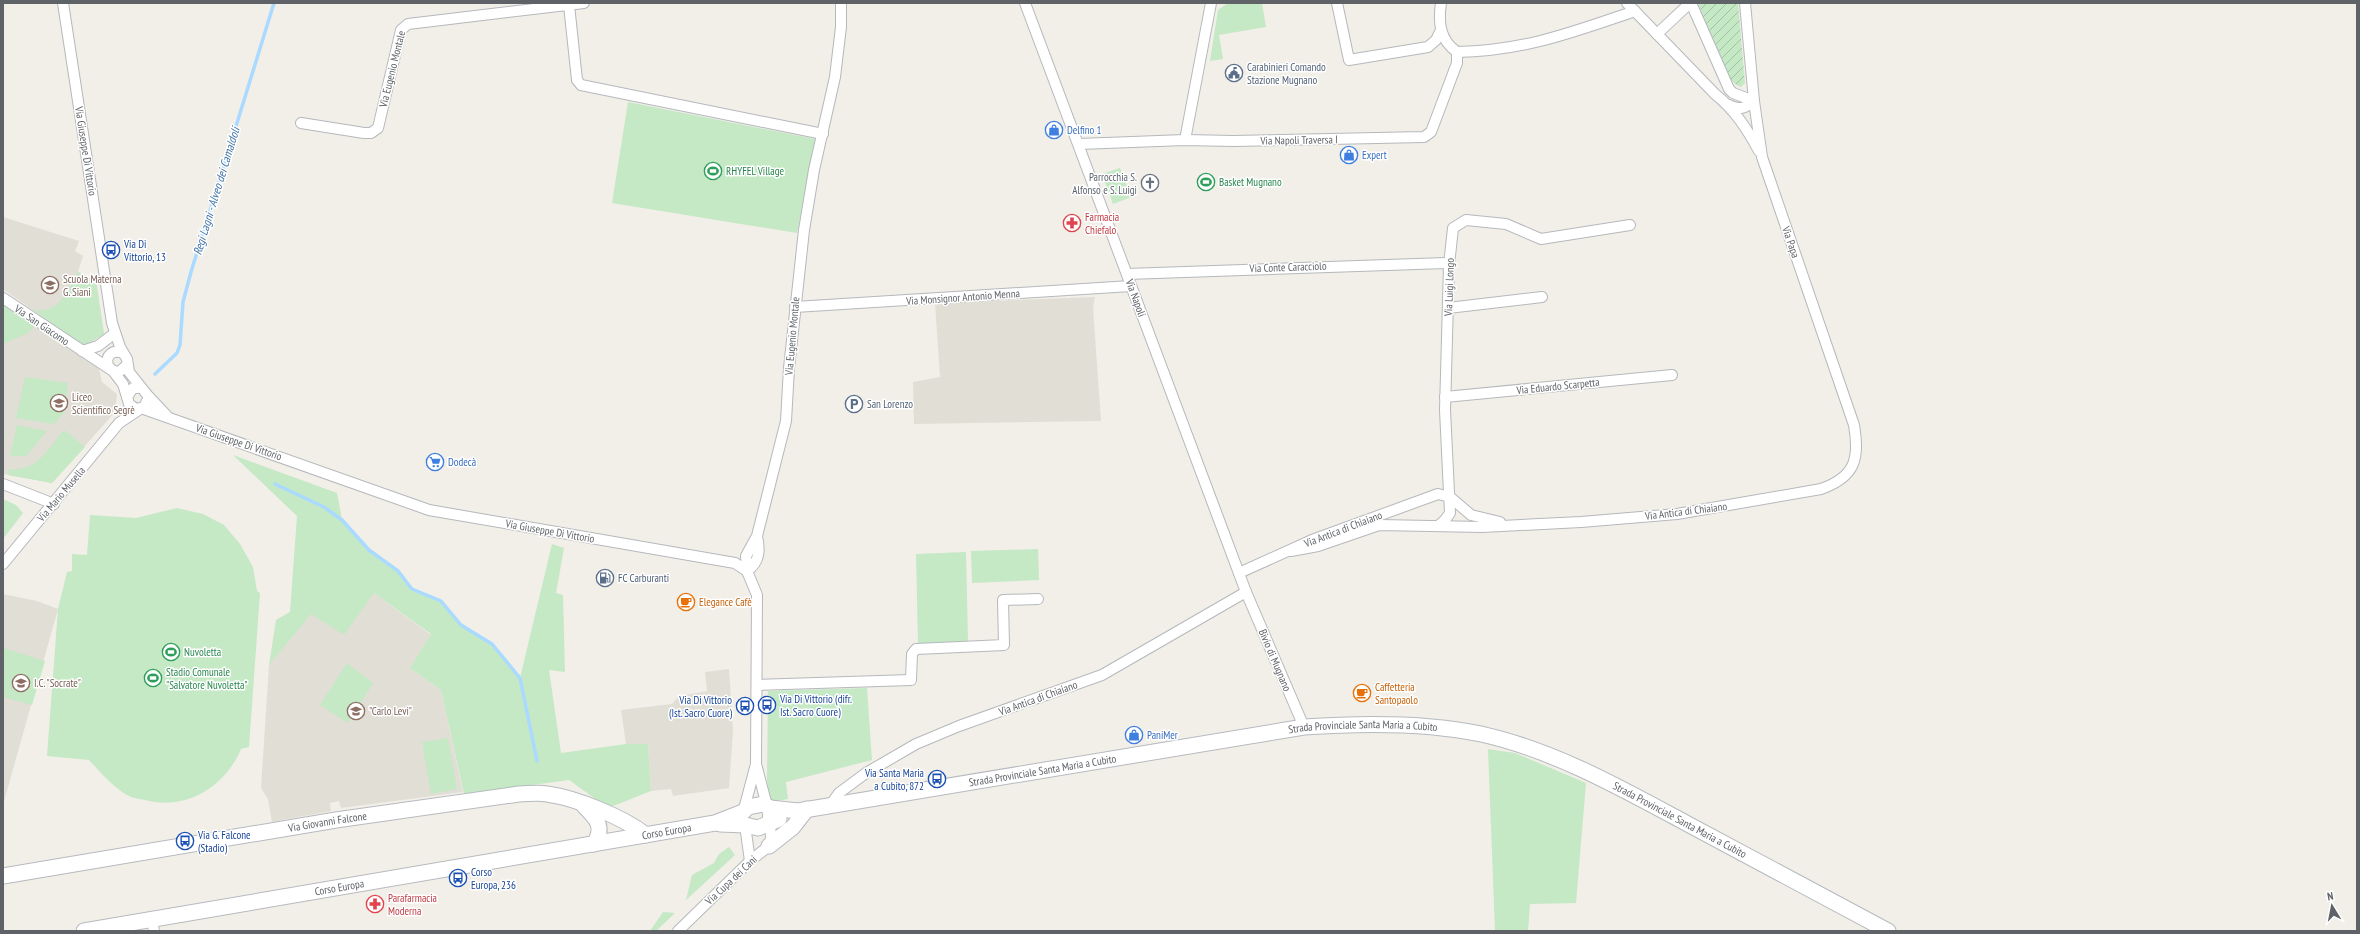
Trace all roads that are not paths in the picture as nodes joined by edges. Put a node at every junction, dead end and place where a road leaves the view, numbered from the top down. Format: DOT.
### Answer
graph roads {
  1 [pos="63,3"];
  2 [pos="584,3"];
  3 [pos="840,3"];
  4 [pos="1025,3"];
  5 [pos="1211,3"];
  6 [pos="1337,3"];
  7 [pos="1441,3"];
  8 [pos="1627,3"];
  9 [pos="1691,3"];
  10 [pos="1745,3"];
  11 [pos="569,5"];
  12 [pos="1635,11"];
  13 [pos="1441,30"];
  14 [pos="1657,34"];
  15 [pos="1457,52"];
  16 [pos="1754,101"];
  17 [pos="1728,105"];
  18 [pos="301,123"];
  19 [pos="823,134"];
  20 [pos="1185,140"];
  21 [pos="1079,144"];
  22 [pos="1762,157"];
  23 [pos="1630,225"];
  24 [pos="1449,265"];
  25 [pos="1127,274"];
  26 [pos="1131,286"];
  27 [pos="1542,297"];
  28 [pos="3,298"];
  29 [pos="795,307"];
  30 [pos="1448,308"];
  31 [pos="112,323"];
  32 [pos="111,336"];
  33 [pos="84,353"];
  34 [pos="123,353"];
  35 [pos="110,355"];
  36 [pos="127,365"];
  37 [pos="111,370"];
  38 [pos="1672,375"];
  39 [pos="140,388"];
  40 [pos="149,397"];
  41 [pos="1445,398"];
  42 [pos="127,399"];
  43 [pos="141,408"];
  44 [pos="169,418"];
  45 [pos="119,423"];
  46 [pos="1848,474"];
  47 [pos="3,484"];
  48 [pos="1450,498"];
  49 [pos="54,504"];
  50 [pos="1396,509"];
  51 [pos="1395,525"];
  52 [pos="1439,525"];
  53 [pos="1518,525"];
  54 [pos="1291,551"];
  55 [pos="3,564"];
  56 [pos="747,571"];
  57 [pos="1239,573"];
  58 [pos="1246,592"];
  59 [pos="1038,599"];
  60 [pos="757,685"];
  61 [pos="1304,728"];
  62 [pos="756,764"];
  63 [pos="834,804"];
  64 [pos="584,805"];
  65 [pos="802,810"];
  66 [pos="769,815"];
  67 [pos="744,816"];
  68 [pos="646,835"];
  69 [pos="594,844"];
  70 [pos="769,846"];
  71 [pos="750,861"];
  72 [pos="3,876"];
  73 [pos="153,925"];
  74 [pos="84,931"];
  75 [pos="678,931"];
  76 [pos="1888,931"];
  1 -- 31 [label="street, Via Giuseppe Di Vittorio"];
  2 -- 11 [label="street, Via Eugenio Montale"];
  3 -- 19 [label="street, Via Eugenio Montale"];
  4 -- 21 [label="street, Via Napoli"];
  5 -- 20 [label="street"];
  6 -- 13 [label="street"];
  7 -- 13 [label="street"];
  8 -- 12 [label="street"];
  9 -- 14 [label="street"];
  9 -- 16 [label="street"];
  10 -- 16 [label="street, Via Papa"];
  11 -- 18 [label="street, Via Eugenio Montale"];
  11 -- 19 [label="street"];
  12 -- 14 [label="street"];
  12 -- 15 [label="street"];
  13 -- 15 [label="street"];
  14 -- 17 [label="street"];
  15 -- 20 [label="street, Via Napoli Traversa I"];
  16 -- 17 [label="street"];
  16 -- 22 [label="street, Via Papa"];
  17 -- 22 [label="street"];
  19 -- 29 [label="street, Via Eugenio Montale"];
  20 -- 21 [label="street, Via Napoli Traversa I"];
  21 -- 25 [label="street, Via Napoli"];
  22 -- 46 [label="street, Via Papa"];
  23 -- 24 [label="street, Via Luigi Longo"];
  24 -- 25 [label="street, Via Conte Caracciolo"];
  24 -- 30 [label="street, Via Luigi Longo"];
  25 -- 26 [label="street, Via Napoli"];
  26 -- 29 [label="street, Via Monsignor Antonio Menna"];
  26 -- 57 [label="street, Via Napoli"];
  27 -- 30 [label="street"];
  28 -- 33 [label="street, Via San Giacomo"];
  29 -- 56 [label="street, Via Eugenio Montale"];
  30 -- 41 [label="street, Via Luigi Longo"];
  31 -- 32 [label="street, Via Giuseppe Di Vittorio"];
  31 -- 34 [label="street, Via Giuseppe Di Vittorio"];
  32 -- 33 [label="street, Via San Giacomo"];
  32 -- 35 [label="street, Via Giuseppe Di Vittorio"];
  33 -- 35 [label="street"];
  33 -- 37 [label="street, Via San Giacomo"];
  34 -- 35 [label="street"];
  34 -- 36 [label="street"];
  35 -- 37 [label="street"];
  36 -- 37 [label="street"];
  36 -- 39 [label="street"];
  37 -- 42 [label="street"];
  38 -- 41 [label="street, Via Eduardo Scarpetta"];
  39 -- 40 [label="street"];
  39 -- 42 [label="street"];
  40 -- 43 [label="street"];
  40 -- 44 [label="street, Via Giuseppe Di Vittorio"];
  41 -- 48 [label="street, Via Luigi Longo"];
  42 -- 43 [label="street"];
  42 -- 45 [label="street, Via Mario Musella"];
  43 -- 44 [label="street, Via Giuseppe Di Vittorio"];
  43 -- 45 [label="street, Via Mario Musella"];
  44 -- 56 [label="street, Via Giuseppe Di Vittorio"];
  45 -- 49 [label="street, Via Mario Musella"];
  46 -- 53 [label="street, Via Antica di Chiaiano"];
  47 -- 49 [label="street"];
  48 -- 50 [label="street, Via Antica di Chiaiano"];
  48 -- 52 [label="street, Via Luigi Longo"];
  48 -- 53 [label="street, Via Antica di Chiaiano"];
  49 -- 55 [label="street, Via Mario Musella"];
  50 -- 51 [label="street, Via Antica di Chiaiano"];
  50 -- 54 [label="street, Via Antica di Chiaiano"];
  51 -- 52 [label="street, Via Antica di Chiaiano"];
  51 -- 54 [label="street, Via Antica di Chiaiano"];
  52 -- 53 [label="street, Via Antica di Chiaiano"];
  54 -- 57 [label="street, Via Antica di Chiaiano"];
  56 -- 60 [label="street"];
  57 -- 58 [label="street, Via Napoli"];
  58 -- 61 [label="street, Bivio di Mugnano"];
  58 -- 63 [label="street, Via Antica di Chiaiano"];
  59 -- 60 [label="street"];
  60 -- 62 [label="street"];
  61 -- 63 [label="main road, Strada Provinciale Santa Maria a Cubito"];
  61 -- 76 [label="main road, Strada Provinciale Santa Maria a Cubito"];
  62 -- 66 [label="street"];
  62 -- 67 [label="street"];
  63 -- 65 [label="main road, Strada Provinciale Santa Maria a Cubito"];
  64 -- 68 [label="main road, Via Giovanni Falcone"];
  64 -- 69 [label="main road"];
  64 -- 72 [label="main road, Via Giovanni Falcone"];
  65 -- 66 [label="main road, Strada Provinciale Santa Maria a Cubito"];
  65 -- 70 [label="main road"];
  66 -- 67 [label="main road, Corso Europa"];
  66 -- 67 [label="main road"];
  66 -- 70 [label="street"];
  67 -- 68 [label="main road, Corso Europa"];
  67 -- 71 [label="street"];
  68 -- 69 [label="main road, Corso Europa"];
  69 -- 73 [label="main road, Corso Europa"];
  70 -- 71 [label="street, Via Cupa dei Cani"];
  71 -- 75 [label="street, Via Cupa dei Cani"];
  73 -- 74 [label="main road, Corso Europa"];
}
